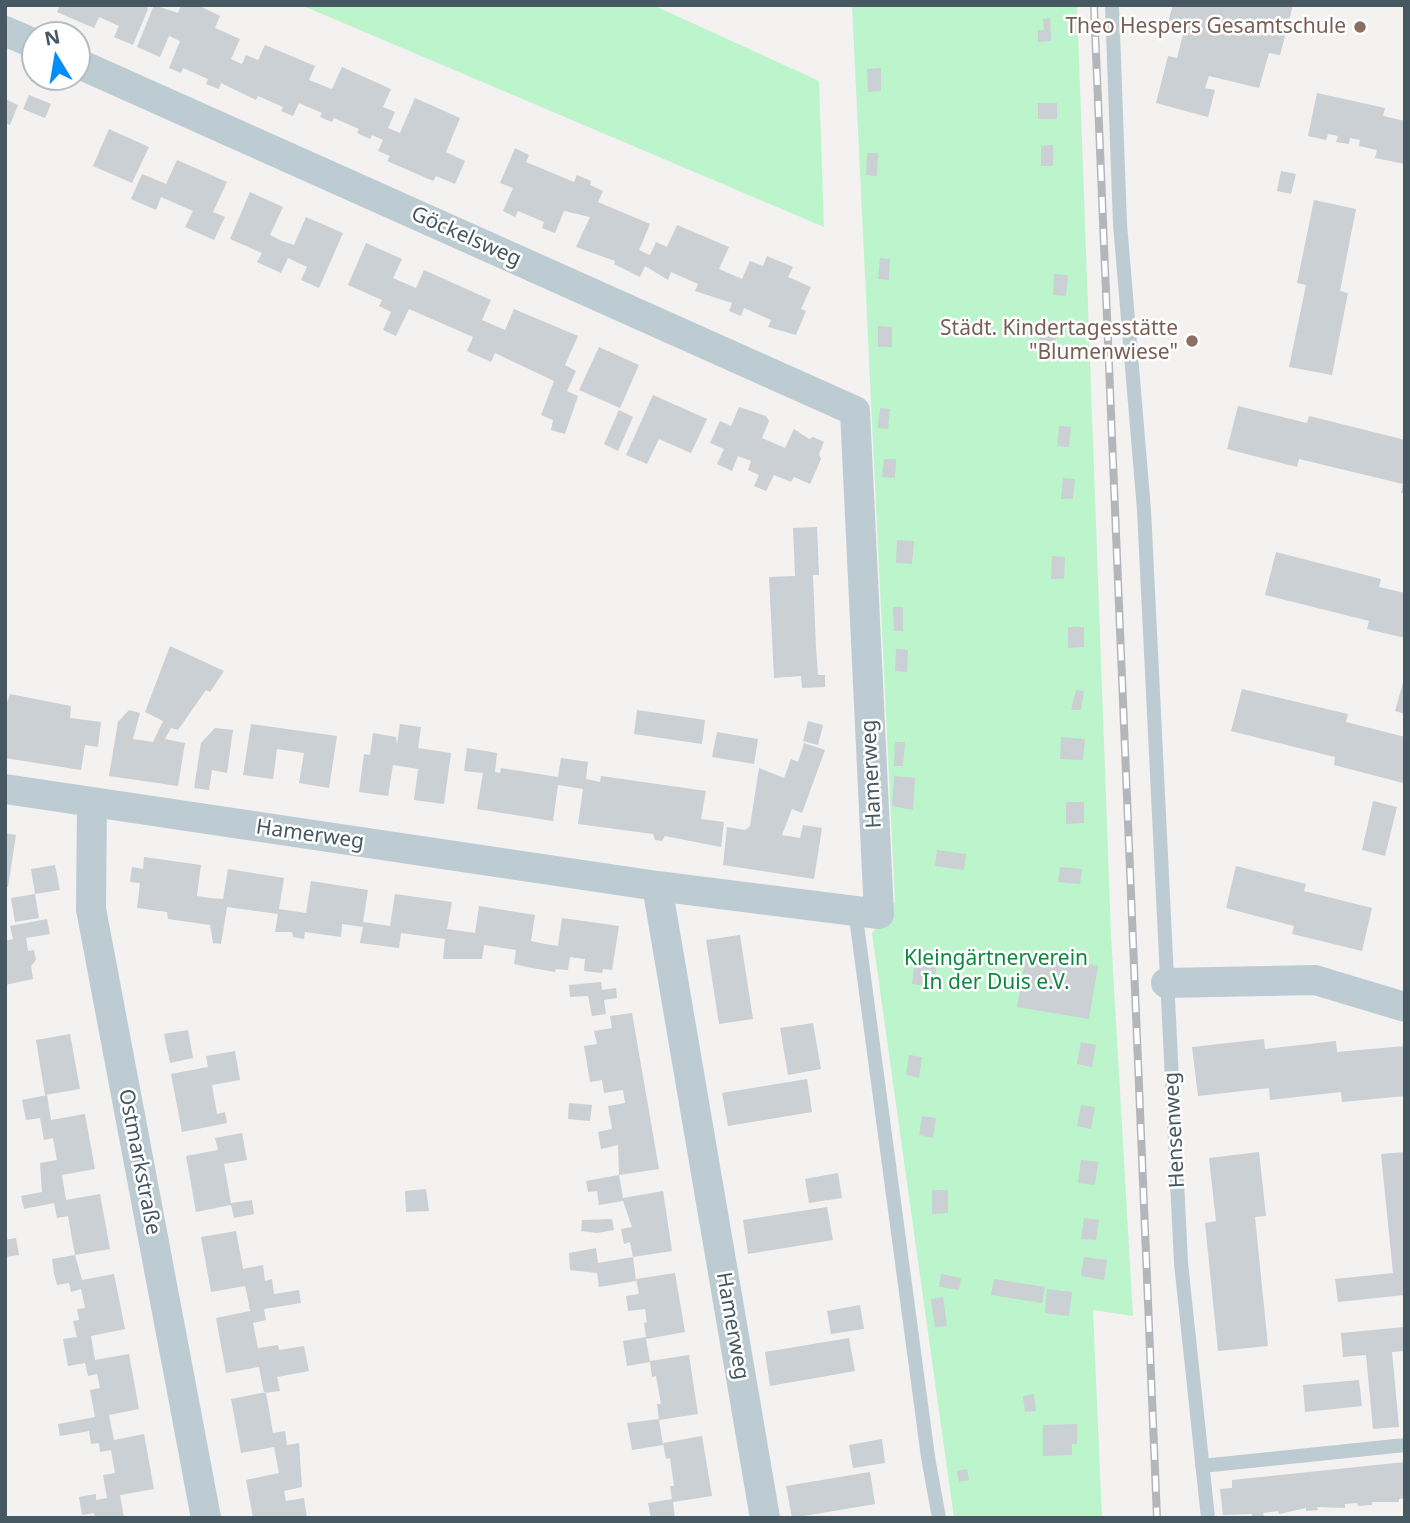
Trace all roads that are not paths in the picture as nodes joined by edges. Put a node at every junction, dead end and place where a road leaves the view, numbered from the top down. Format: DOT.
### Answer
graph roads {
  1 [pos="1112,5"];
  2 [pos="91,69"];
  3 [pos="855,411"];
  4 [pos="5,789"];
  5 [pos="92,804"];
  6 [pos="657,886"];
  7 [pos="855,911"];
  8 [pos="1166,983"];
  9 [pos="1405,1007"];
  10 [pos="1405,1446"];
  11 [pos="1202,1466"];
  12 [pos="206,1518"];
  13 [pos="765,1518"];
  14 [pos="939,1518"];
  15 [pos="1208,1518"];
  1 -- 8 [label="lane, Hensenweg"];
  2 -- 3 [label="street, Göckelsweg"];
  3 -- 7 [label="street, Hamerweg"];
  4 -- 5 [label="street, Hamerweg"];
  5 -- 6 [label="street, Hamerweg"];
  5 -- 12 [label="street, Ostmarkstraße"];
  6 -- 7 [label="street, Hamerweg"];
  6 -- 13 [label="street, Hamerweg"];
  7 -- 14 [label="lane"];
  8 -- 9 [label="street"];
  8 -- 11 [label="lane, Hensenweg"];
  10 -- 11 [label="lane"];
  11 -- 15 [label="lane, Hensenweg"];
}
